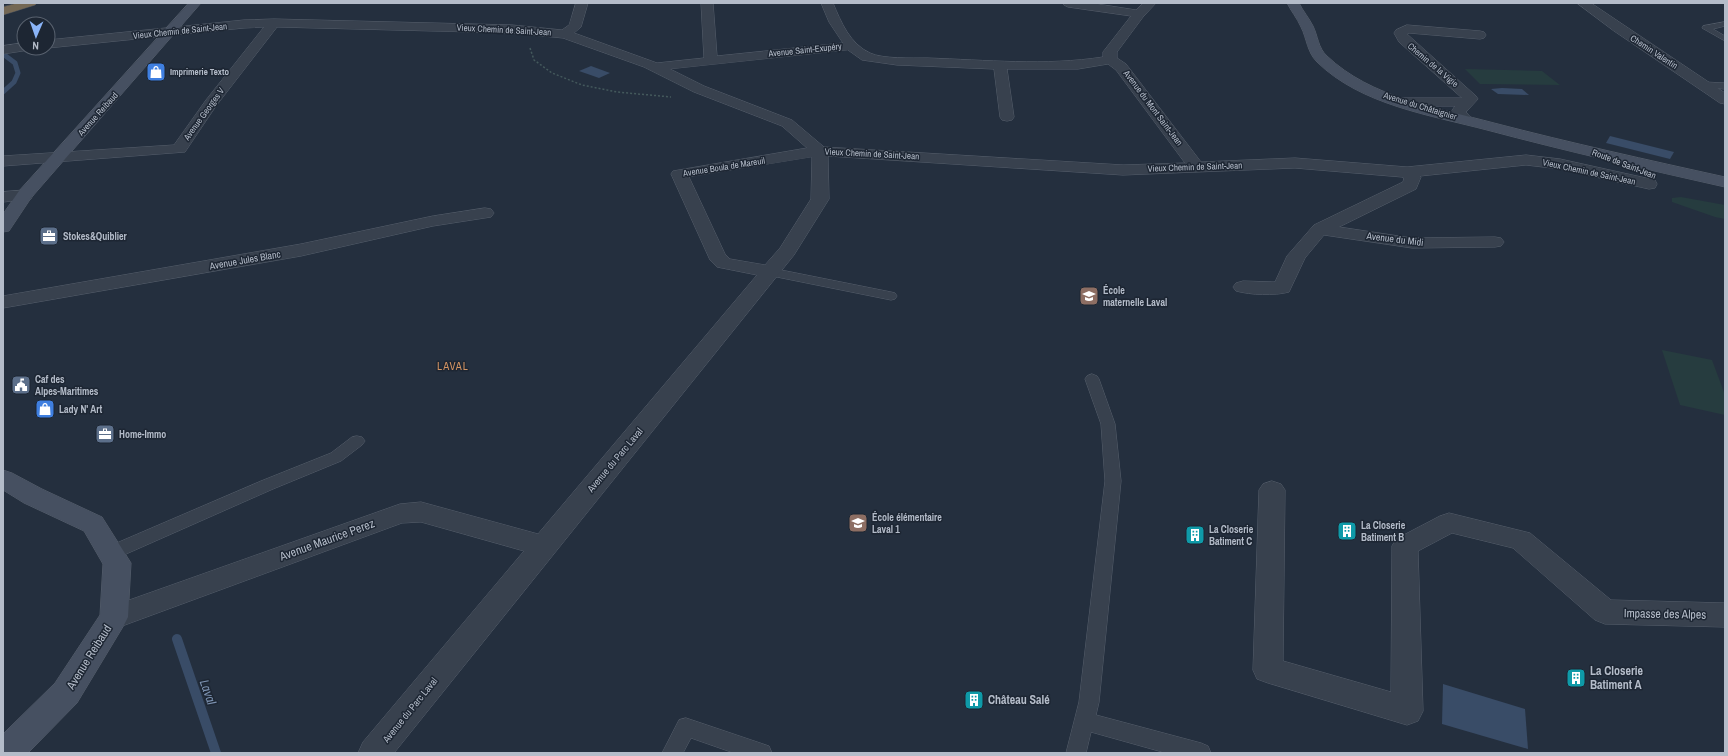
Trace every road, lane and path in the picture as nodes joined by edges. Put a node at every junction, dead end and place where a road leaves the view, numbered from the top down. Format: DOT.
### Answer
graph roads {
  1 [pos="10,3"];
  2 [pos="21,3"];
  3 [pos="31,3"];
  4 [pos="195,3"];
  5 [pos="582,3"];
  6 [pos="707,3"];
  7 [pos="827,3"];
  8 [pos="1068,3"];
  9 [pos="1150,3"];
  10 [pos="1293,3"];
  11 [pos="1583,3"];
  12 [pos="3,6"];
  13 [pos="3,11"];
  14 [pos="1139,14"];
  15 [pos="274,23"];
  16 [pos="1723,25"];
  17 [pos="170,32"];
  18 [pos="565,34"];
  19 [pos="1480,35"];
  20 [pos="1725,39"];
  21 [pos="56,43"];
  22 [pos="529,45"];
  23 [pos="851,46"];
  24 [pos="16,48"];
  25 [pos="3,50"];
  26 [pos="711,60"];
  27 [pos="1110,60"];
  28 [pos="1000,65"];
  29 [pos="654,67"];
  30 [pos="1704,85"];
  31 [pos="1725,86"];
  32 [pos="672,97"];
  33 [pos="1725,100"];
  34 [pos="1402,102"];
  35 [pos="1468,102"];
  36 [pos="1007,117"];
  37 [pos="1466,120"];
  38 [pos="820,151"];
  39 [pos="1588,151"];
  40 [pos="58,157"];
  41 [pos="3,161"];
  42 [pos="1197,166"];
  43 [pos="1407,172"];
  44 [pos="1725,182"];
  45 [pos="1652,185"];
  46 [pos="1725,191"];
  47 [pos="25,195"];
  48 [pos="3,197"];
  49 [pos="485,213"];
  50 [pos="3,227"];
  51 [pos="1320,229"];
  52 [pos="1495,242"];
  53 [pos="771,272"];
  54 [pos="1243,287"];
  55 [pos="891,296"];
  56 [pos="3,302"];
  57 [pos="1092,379"];
  58 [pos="358,441"];
  59 [pos="3,479"];
  60 [pos="1272,490"];
  61 [pos="544,546"];
  62 [pos="111,553"];
  63 [pos="1725,615"];
  64 [pos="114,617"];
  65 [pos="1084,721"];
  66 [pos="6,753"];
  67 [pos="374,753"];
  68 [pos="672,753"];
  69 [pos="762,753"];
  70 [pos="1076,753"];
  71 [pos="1201,753"];
  1 -- 12 [label="highway"];
  2 -- 12 [label="highway"];
  3 -- 13 [label="highway"];
  4 -- 17 [label="street, Avenue Reibaud"];
  5 -- 18 [label="street"];
  6 -- 26 [label="street"];
  7 -- 23 [label="street"];
  8 -- 14 [label="street"];
  9 -- 14 [label="street"];
  10 -- 34 [label="street, Avenue du Châtaignier"];
  11 -- 30 [label="street, Chemin Valentin"];
  14 -- 27 [label="street"];
  15 -- 17 [label="street, Vieux Chemin de Saint-Jean"];
  15 -- 18 [label="street, Vieux Chemin de Saint-Jean"];
  15 -- 40 [label="street, Avenue Georges V"];
  16 -- 20 [label="lane"];
  17 -- 21 [label="street, Vieux Chemin de Saint-Jean"];
  17 -- 40 [label="street, Avenue Reibaud"];
  18 -- 29 [label="street, Vieux Chemin de Saint-Jean"];
  19 -- 35 [label="street, Chemin de la Vigie"];
  22 -- 32 [label="path"];
  23 -- 26 [label="street, Avenue Saint-Exupéry"];
  23 -- 28 [label="street, Avenue Saint-Exupéry"];
  24 -- 25 [label="street"];
  26 -- 29 [label="street, Avenue Saint-Exupéry"];
  27 -- 28 [label="street, Avenue Saint-Exupéry"];
  27 -- 42 [label="street, Avenue du Mont Saint-Jean"];
  28 -- 36 [label="street"];
  29 -- 38 [label="street, Vieux Chemin de Saint-Jean"];
  30 -- 31 [label="lane"];
  30 -- 33 [label="street, Chemin Valentin"];
  34 -- 35 [label="street, Chemin de la Vigie"];
  34 -- 37 [label="street, Avenue du Châtaignier"];
  35 -- 37 [label="street"];
  37 -- 39 [label="street, Avenue du Châtaignier"];
  38 -- 42 [label="street, Vieux Chemin de Saint-Jean"];
  38 -- 53 [label="street, Avenue du Parc Laval"];
  38 -- 53 [label="street, Avenue Boula de Mareuil"];
  39 -- 44 [label="street, Route de Saint-Jean"];
  39 -- 45 [label="street, Route de Saint-Jean"];
  40 -- 41 [label="street, Avenue Georges V"];
  40 -- 47 [label="street, Avenue Reibaud"];
  42 -- 43 [label="street, Vieux Chemin de Saint-Jean"];
  43 -- 45 [label="street, Vieux Chemin de Saint-Jean"];
  43 -- 51 [label="street"];
  44 -- 45 [label="street"];
  45 -- 46 [label="street, Route de Saint-Jean"];
  47 -- 48 [label="street"];
  47 -- 50 [label="street, Avenue Reibaud"];
  49 -- 56 [label="street, Avenue Jules Blanc"];
  51 -- 52 [label="street, Avenue du Midi"];
  51 -- 54 [label="street"];
  53 -- 55 [label="lane"];
  53 -- 61 [label="street, Avenue du Parc Laval"];
  57 -- 65 [label="lane"];
  58 -- 62 [label="lane"];
  59 -- 62 [label="street, Avenue Reibaud"];
  60 -- 63 [label="street, Impasse des Alpes"];
  61 -- 64 [label="street, Avenue Maurice Perez"];
  61 -- 67 [label="street, Avenue du Parc Laval"];
  62 -- 64 [label="street, Avenue Reibaud"];
  64 -- 66 [label="street, Avenue Reibaud"];
  65 -- 70 [label="lane"];
  65 -- 71 [label="lane"];
  68 -- 69 [label="lane"];
}
